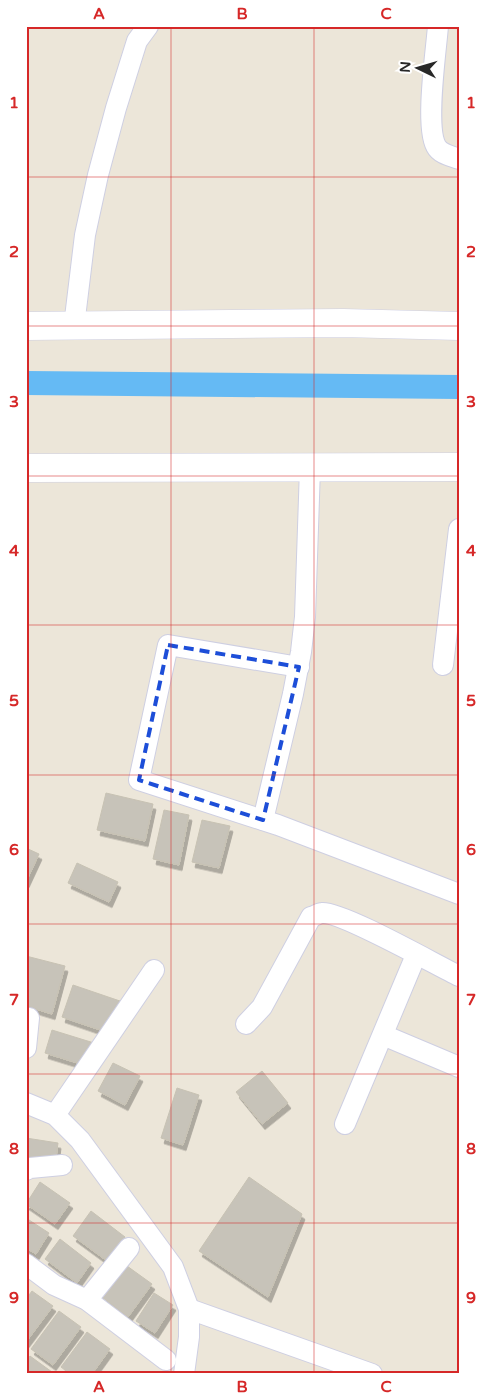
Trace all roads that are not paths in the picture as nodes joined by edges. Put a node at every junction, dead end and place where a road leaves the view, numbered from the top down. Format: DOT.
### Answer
graph roads {
  1 [pos="148,26"];
  2 [pos="438,26"];
  3 [pos="459,159"];
  4 [pos="26,326"];
  5 [pos="74,326"];
  6 [pos="459,326"];
  7 [pos="459,467"];
  8 [pos="26,468"];
  9 [pos="310,468"];
  10 [pos="459,529"];
  11 [pos="443,665"];
  12 [pos="298,667"];
  13 [pos="263,820"];
  14 [pos="459,894"];
  15 [pos="416,954"];
  16 [pos="154,970"];
  17 [pos="459,976"];
  18 [pos="29,1018"];
  19 [pos="246,1024"];
  20 [pos="383,1035"];
  21 [pos="26,1048"];
  22 [pos="459,1067"];
  23 [pos="26,1103"];
  24 [pos="54,1115"];
  25 [pos="345,1124"];
  26 [pos="62,1165"];
  27 [pos="26,1170"];
  28 [pos="129,1248"];
  29 [pos="26,1264"];
  30 [pos="87,1300"];
  31 [pos="189,1308"];
  32 [pos="166,1360"];
  33 [pos="184,1374"];
  34 [pos="372,1374"];
  1 -- 5 [label="street"];
  2 -- 3 [label="street"];
  4 -- 5 [label="street"];
  5 -- 6 [label="street"];
  7 -- 9 [label="street"];
  8 -- 9 [label="street"];
  9 -- 12 [label="street"];
  10 -- 11 [label="street"];
  12 -- 13 [label="street"];
  12 -- 13 [label="street"];
  13 -- 14 [label="street"];
  15 -- 17 [label="street"];
  15 -- 19 [label="street"];
  15 -- 20 [label="street"];
  16 -- 24 [label="street"];
  18 -- 21 [label="street"];
  20 -- 22 [label="street"];
  20 -- 25 [label="street"];
  23 -- 24 [label="street"];
  24 -- 31 [label="street"];
  26 -- 27 [label="street"];
  28 -- 30 [label="street"];
  29 -- 30 [label="street"];
  30 -- 32 [label="street"];
  31 -- 33 [label="street"];
  31 -- 34 [label="street"];
}
